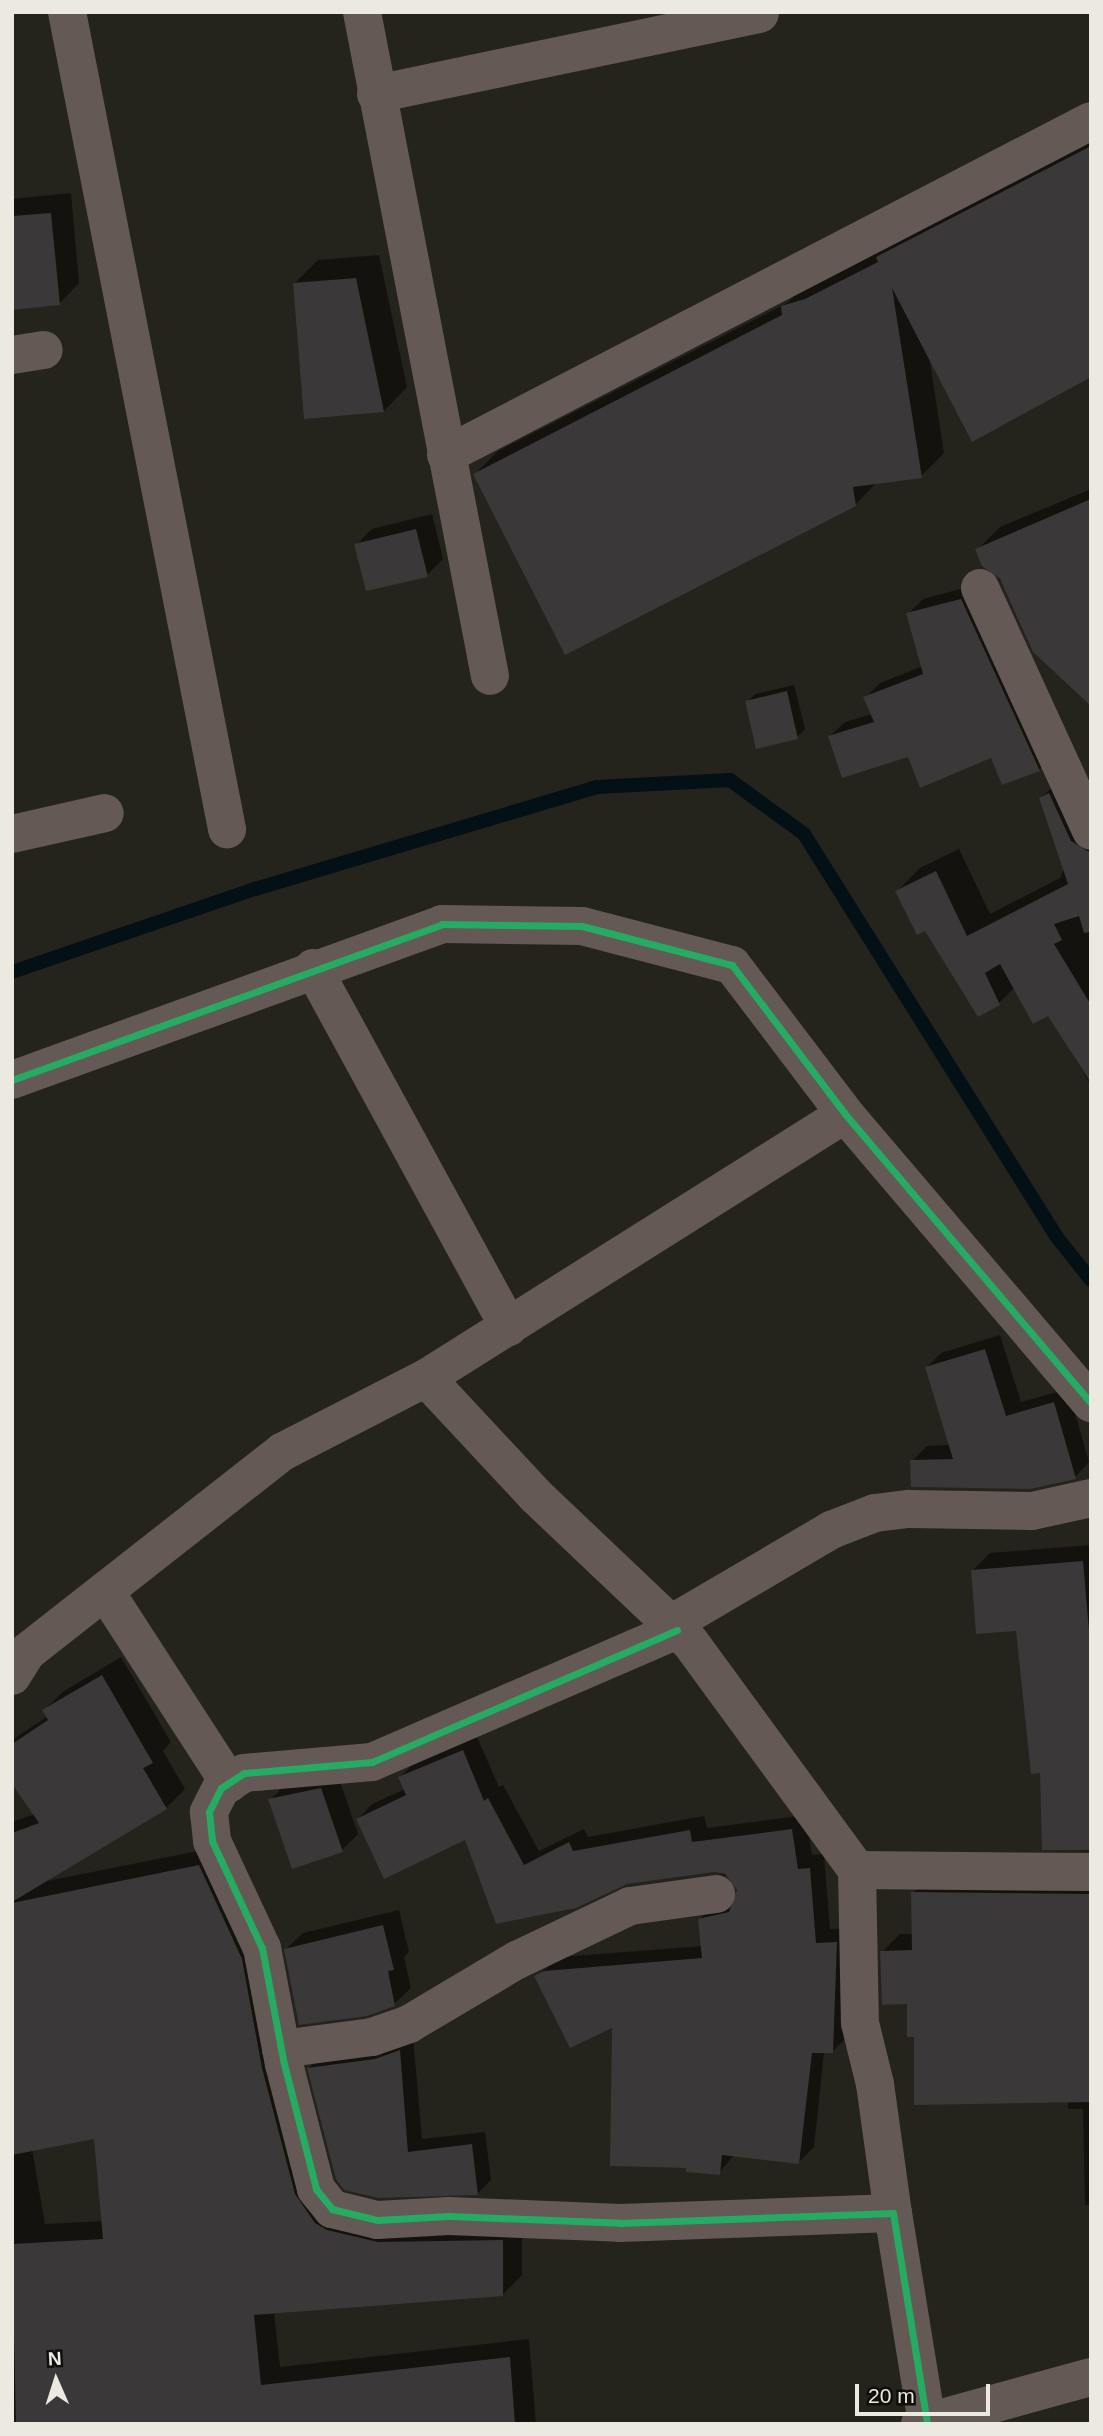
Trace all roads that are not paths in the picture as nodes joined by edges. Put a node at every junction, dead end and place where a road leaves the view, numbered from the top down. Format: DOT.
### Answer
graph roads {
  1 [pos="67,12"];
  2 [pos="362,12"];
  3 [pos="760,13"];
  4 [pos="376,94"];
  5 [pos="1091,121"];
  6 [pos="446,455"];
  7 [pos="980,588"];
  8 [pos="490,676"];
  9 [pos="105,813"];
  10 [pos="227,829"];
  11 [pos="1091,831"];
  12 [pos="12,834"];
  13 [pos="313,968"];
  14 [pos="12,1080"];
  15 [pos="845,1114"];
  16 [pos="509,1327"];
  17 [pos="426,1378"];
  18 [pos="1091,1403"];
  19 [pos="1091,1498"];
  20 [pos="105,1591"];
  21 [pos="674,1627"];
  22 [pos="12,1676"];
  23 [pos="229,1783"];
  24 [pos="857,1870"];
  25 [pos="1091,1872"];
  26 [pos="716,1894"];
  27 [pos="281,2049"];
  28 [pos="893,2213"];
  29 [pos="1091,2377"];
  30 [pos="923,2423"];
  1 -- 10 [label="street"];
  2 -- 4 [label="street"];
  3 -- 4 [label="street"];
  4 -- 6 [label="street"];
  5 -- 6 [label="street"];
  6 -- 8 [label="street"];
  7 -- 11 [label="street"];
  9 -- 12 [label="street"];
  13 -- 14 [label="street"];
  13 -- 15 [label="street"];
  13 -- 16 [label="street"];
  15 -- 16 [label="street"];
  15 -- 18 [label="street"];
  16 -- 17 [label="street"];
  17 -- 20 [label="street"];
  17 -- 21 [label="street"];
  19 -- 21 [label="street"];
  20 -- 22 [label="street"];
  20 -- 23 [label="street"];
  21 -- 23 [label="street"];
  21 -- 24 [label="street"];
  23 -- 27 [label="street"];
  24 -- 25 [label="street"];
  24 -- 28 [label="street"];
  26 -- 27 [label="street"];
  27 -- 28 [label="street"];
  28 -- 30 [label="street"];
  29 -- 30 [label="street"];
}
